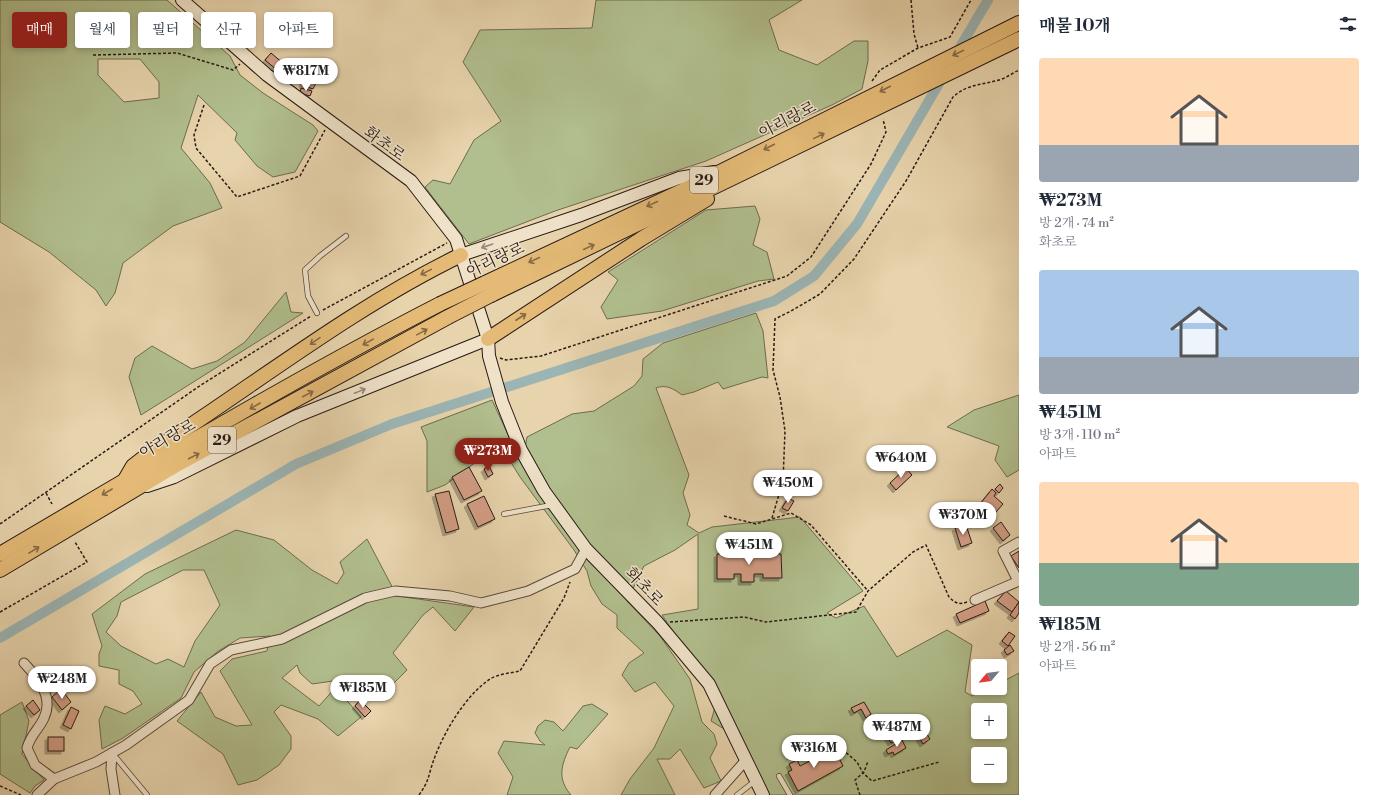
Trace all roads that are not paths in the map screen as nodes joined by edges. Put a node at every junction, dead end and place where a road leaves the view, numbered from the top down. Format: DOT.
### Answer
graph roads {
  1 [pos="182,0"];
  2 [pos="1019,23"];
  3 [pos="1019,39"];
  4 [pos="725,176"];
  5 [pos="346,236"];
  6 [pos="461,255"];
  7 [pos="488,289"];
  8 [pos="316,313"];
  9 [pos="488,338"];
  10 [pos="128,487"];
  11 [pos="554,505"];
  12 [pos="504,514"];
  13 [pos="1019,542"];
  14 [pos="586,549"];
  15 [pos="0,554"];
  16 [pos="0,570"];
  17 [pos="1018,581"];
  18 [pos="975,600"];
  19 [pos="24,663"];
  20 [pos="112,753"];
  21 [pos="746,760"];
  22 [pos="779,776"];
  23 [pos="54,779"];
  24 [pos="756,780"];
  25 [pos="37,795"];
  26 [pos="115,795"];
  27 [pos="147,795"];
  28 [pos="715,795"];
  29 [pos="737,795"];
  30 [pos="763,795"];
  31 [pos="790,795"];
  1 -- 6 [label="street, 화초로"];
  2 -- 4 [label="main road, 아리랑로 / 29, one-way"];
  4 -- 3 [label="main road, 아리랑로 / 29, one-way"];
  4 -- 6 [label="street, one-way"];
  4 -- 7 [label="main road, 아리랑로 / 29"];
  9 -- 4 [label="main road, one-way"];
  5 -- 8 [label="lane"];
  6 -- 9 [label="street, 화초로"];
  6 -- 10 [label="main road, one-way"];
  10 -- 7 [label="main road, 아리랑로 / 29, one-way, bridge"];
  7 -- 10 [label="main road, 아리랑로 / 29, one-way, bridge"];
  10 -- 9 [label="street, one-way"];
  9 -- 11 [label="street, 화초로"];
  10 -- 15 [label="main road, 아리랑로 / 29, one-way"];
  16 -- 10 [label="main road, 아리랑로 / 29, one-way"];
  11 -- 12 [label="lane"];
  11 -- 14 [label="street, 화초로"];
  13 -- 17 [label="street"];
  14 -- 20 [label="street"];
  14 -- 21 [label="street, 화초로"];
  17 -- 18 [label="street"];
  19 -- 23 [label="street"];
  20 -- 23 [label="street"];
  20 -- 26 [label="street"];
  20 -- 27 [label="lane"];
  21 -- 24 [label="street, 화초로"];
  21 -- 28 [label="street"];
  22 -- 31 [label="lane"];
  23 -- 25 [label="street"];
  24 -- 29 [label="lane"];
  24 -- 30 [label="street, 화초로"];
}
